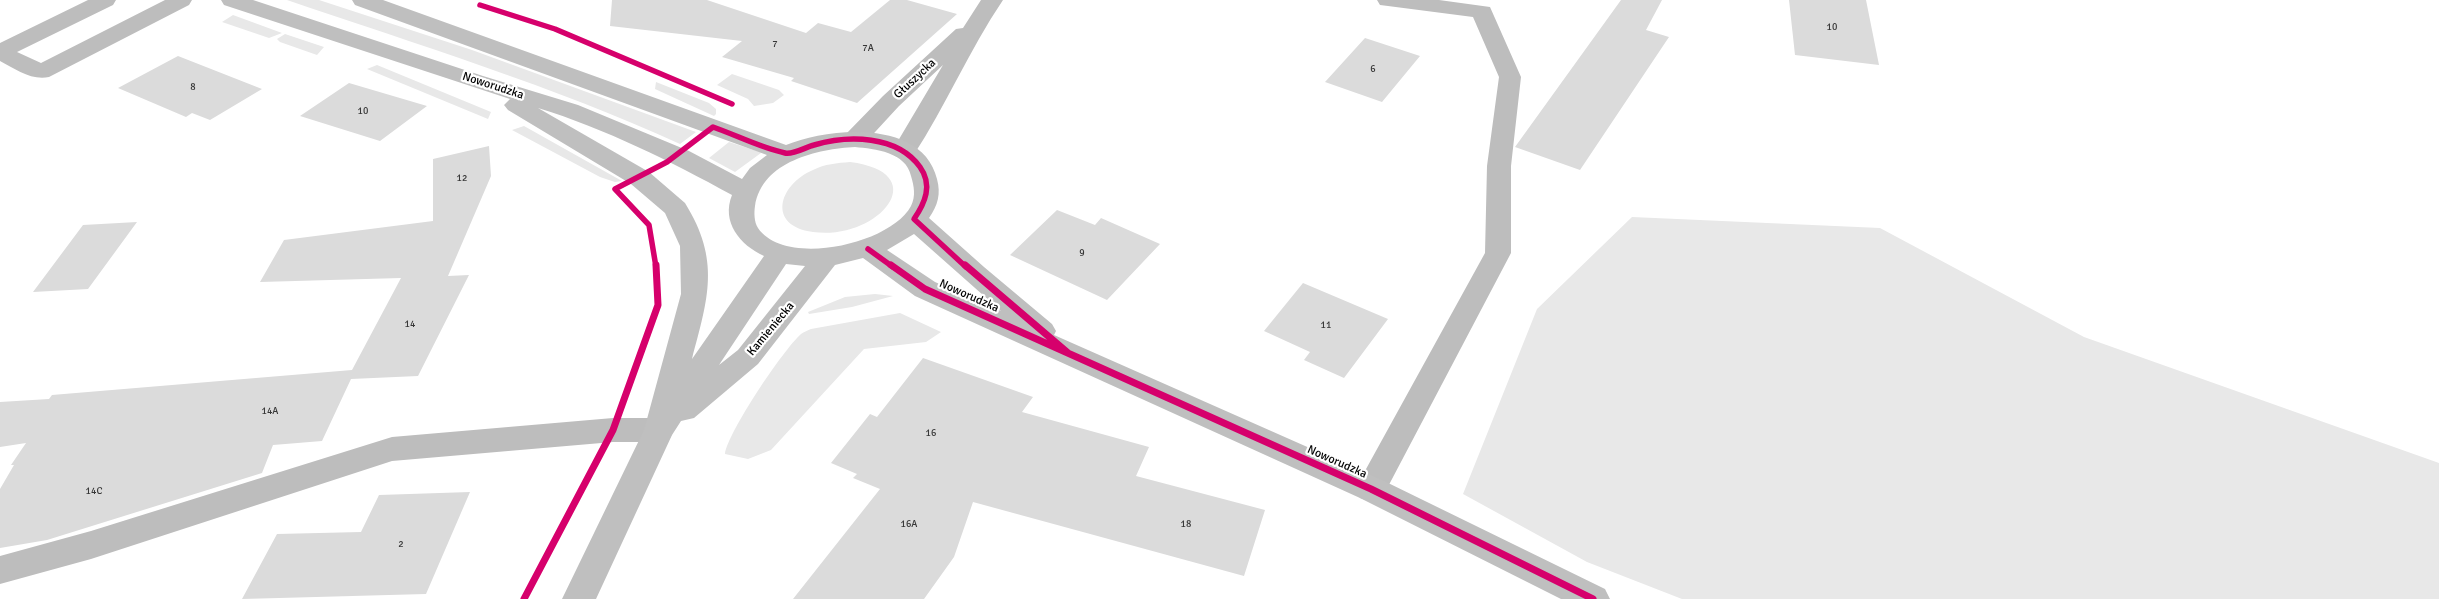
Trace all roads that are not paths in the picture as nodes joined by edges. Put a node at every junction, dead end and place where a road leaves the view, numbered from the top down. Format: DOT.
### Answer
graph roads {
  1 [pos="105,0"];
  2 [pos="181,0"];
  3 [pos="232,0"];
  4 [pos="363,0"];
  5 [pos="992,0"];
  6 [pos="1388,0"];
  7 [pos="977,22"];
  8 [pos="0,52"];
  9 [pos="476,81"];
  10 [pos="855,139"];
  11 [pos="904,151"];
  12 [pos="786,154"];
  13 [pos="746,191"];
  14 [pos="914,218"];
  15 [pos="868,249"];
  16 [pos="780,254"];
  17 [pos="827,257"];
  18 [pos="1068,353"];
  19 [pos="659,430"];
  20 [pos="1371,489"];
  21 [pos="0,570"];
  22 [pos="579,599"];
  23 [pos="1593,599"];
  1 -- 8 [label="street"];
  2 -- 8 [label="street"];
  3 -- 9 [label="main road, Noworudzka"];
  4 -- 12 [label="main road"];
  5 -- 7 [label="street, Głuszycka"];
  6 -- 20 [label="street"];
  7 -- 10 [label="street, Głuszycka"];
  7 -- 11 [label="street, Głuszycka"];
  9 -- 13 [label="main road, Noworudzka"];
  9 -- 19 [label="main road"];
  10 -- 11 [label="main road"];
  10 -- 12 [label="main road"];
  11 -- 14 [label="main road"];
  12 -- 13 [label="main road"];
  13 -- 16 [label="main road"];
  14 -- 15 [label="main road"];
  14 -- 18 [label="main road, Noworudzka"];
  15 -- 17 [label="main road"];
  15 -- 18 [label="main road, Noworudzka"];
  16 -- 17 [label="main road"];
  16 -- 19 [label="main road, Kamieniecka"];
  17 -- 19 [label="main road, Kamieniecka"];
  18 -- 20 [label="main road, Noworudzka"];
  19 -- 21 [label="street"];
  19 -- 22 [label="main road, Kamieniecka"];
  20 -- 23 [label="main road, Noworudzka"];
}
